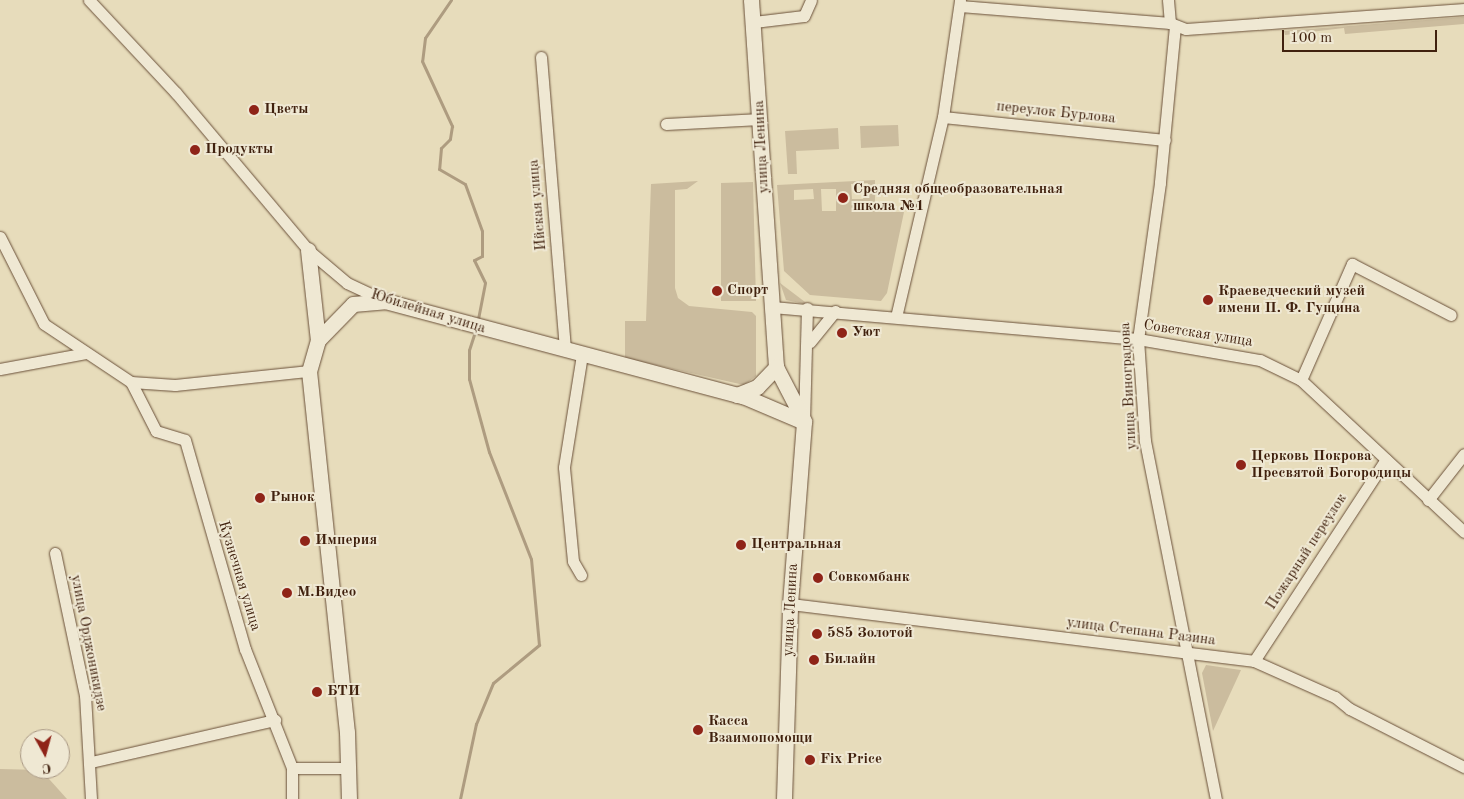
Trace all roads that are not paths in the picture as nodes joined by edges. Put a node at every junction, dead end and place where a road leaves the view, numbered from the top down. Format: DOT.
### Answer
graph roads {
  1 [pos="89,0"];
  2 [pos="751,0"];
  3 [pos="812,0"];
  4 [pos="1168,0"];
  5 [pos="960,3"];
  6 [pos="1451,5"];
  7 [pos="1464,9"];
  8 [pos="754,22"];
  9 [pos="1173,25"];
  10 [pos="541,58"];
  11 [pos="943,117"];
  12 [pos="760,119"];
  13 [pos="666,124"];
  14 [pos="1165,140"];
  15 [pos="0,237"];
  16 [pos="308,250"];
  17 [pos="385,301"];
  18 [pos="772,301"];
  19 [pos="807,308"];
  20 [pos="835,311"];
  21 [pos="1451,315"];
  22 [pos="896,317"];
  23 [pos="1138,339"];
  24 [pos="318,340"];
  25 [pos="808,346"];
  26 [pos="565,350"];
  27 [pos="86,353"];
  28 [pos="582,355"];
  29 [pos="776,367"];
  30 [pos="0,369"];
  31 [pos="309,371"];
  32 [pos="1301,380"];
  33 [pos="131,382"];
  34 [pos="808,383"];
  35 [pos="782,384"];
  36 [pos="737,394"];
  37 [pos="804,422"];
  38 [pos="1464,454"];
  39 [pos="1386,459"];
  40 [pos="1428,500"];
  41 [pos="1464,532"];
  42 [pos="55,553"];
  43 [pos="581,575"];
  44 [pos="790,604"];
  45 [pos="1188,653"];
  46 [pos="1254,661"];
  47 [pos="274,720"];
  48 [pos="91,762"];
  49 [pos="1464,767"];
  50 [pos="292,768"];
  51 [pos="349,768"];
  52 [pos="92,799"];
  53 [pos="292,799"];
  54 [pos="349,799"];
  55 [pos="784,799"];
  56 [pos="1216,799"];
  1 -- 16 [label="street, Юбилейная улица"];
  2 -- 8 [label="street, улица Ленина"];
  3 -- 8 [label="street"];
  4 -- 9 [label="street, улица Виноградова"];
  5 -- 9 [label="street"];
  5 -- 11 [label="street"];
  6 -- 7 [label="street"];
  6 -- 9 [label="street"];
  8 -- 12 [label="street, улица Ленина"];
  9 -- 14 [label="street, улица Виноградова"];
  10 -- 26 [label="street, Ийская улица"];
  11 -- 14 [label="street, переулок Бурлова"];
  11 -- 22 [label="street"];
  12 -- 13 [label="street"];
  12 -- 18 [label="street, улица Ленина"];
  14 -- 23 [label="street, улица Виноградова"];
  15 -- 27 [label="street"];
  16 -- 17 [label="street, Юбилейная улица"];
  16 -- 24 [label="street"];
  17 -- 24 [label="street"];
  17 -- 26 [label="street, Юбилейная улица"];
  18 -- 19 [label="street, Советская улица"];
  18 -- 29 [label="street, улица Ленина"];
  19 -- 20 [label="street, Советская улица"];
  19 -- 25 [label="street"];
  20 -- 22 [label="street, Советская улица"];
  20 -- 25 [label="street"];
  21 -- 32 [label="street"];
  22 -- 23 [label="street, Советская улица"];
  23 -- 32 [label="street, Советская улица"];
  23 -- 45 [label="street, улица Виноградова"];
  24 -- 31 [label="street"];
  25 -- 34 [label="street"];
  26 -- 28 [label="street, Юбилейная улица"];
  27 -- 30 [label="street"];
  27 -- 33 [label="street"];
  28 -- 36 [label="street, Юбилейная улица"];
  28 -- 43 [label="street"];
  29 -- 35 [label="street, улица Ленина"];
  29 -- 36 [label="street"];
  31 -- 33 [label="street"];
  31 -- 51 [label="street"];
  32 -- 39 [label="street, Советская улица"];
  33 -- 47 [label="street, Кузнечная улица"];
  34 -- 35 [label="street"];
  34 -- 37 [label="street"];
  35 -- 37 [label="street, улица Ленина"];
  36 -- 37 [label="street, Юбилейная улица"];
  37 -- 44 [label="street, улица Ленина"];
  38 -- 40 [label="street"];
  39 -- 40 [label="street, Советская улица"];
  39 -- 46 [label="street, Пожарный переулок"];
  40 -- 41 [label="street, Советская улица"];
  42 -- 48 [label="street, улица Орджоникидзе"];
  44 -- 45 [label="street, улица Степана Разина"];
  44 -- 55 [label="street, улица Ленина"];
  45 -- 46 [label="street, улица Степана Разина"];
  45 -- 56 [label="street, улица Виноградова"];
  46 -- 49 [label="street, улица Степана Разина"];
  47 -- 48 [label="street"];
  47 -- 50 [label="street, Кузнечная улица"];
  48 -- 52 [label="street, улица Орджоникидзе"];
  50 -- 51 [label="street"];
  50 -- 53 [label="street, Кузнечная улица"];
  51 -- 54 [label="street"];
}
